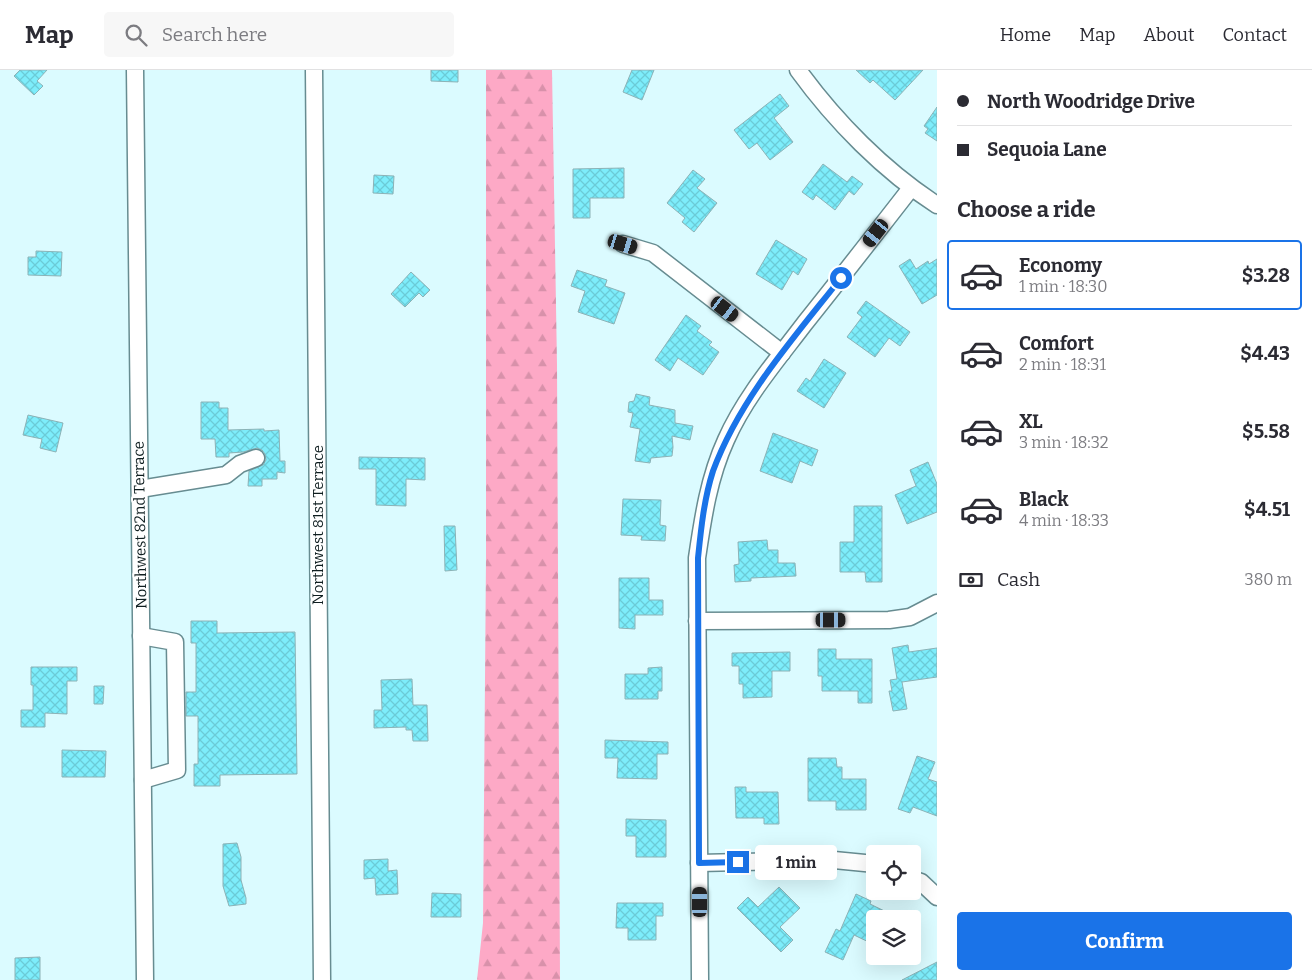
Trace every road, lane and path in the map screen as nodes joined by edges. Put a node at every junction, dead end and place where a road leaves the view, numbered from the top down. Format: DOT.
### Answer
graph roads {
  1 [pos="135,70"];
  2 [pos="314,70"];
  3 [pos="798,70"];
  4 [pos="911,188"];
  5 [pos="937,205"];
  6 [pos="623,244"];
  7 [pos="782,353"];
  8 [pos="256,458"];
  9 [pos="140,489"];
  10 [pos="937,603"];
  11 [pos="698,621"];
  12 [pos="141,636"];
  13 [pos="143,780"];
  14 [pos="699,863"];
  15 [pos="866,863"];
  16 [pos="921,882"];
  17 [pos="937,897"];
  18 [pos="145,980"];
  19 [pos="322,980"];
  20 [pos="700,980"];
  1 -- 9 [label="street, Northwest 82nd Terrace"];
  2 -- 19 [label="street, Northwest 81st Terrace"];
  3 -- 4 [label="street"];
  4 -- 5 [label="street"];
  4 -- 7 [label="street"];
  6 -- 7 [label="street"];
  7 -- 11 [label="street"];
  8 -- 9 [label="street"];
  9 -- 12 [label="street, Northwest 82nd Terrace"];
  10 -- 11 [label="street"];
  11 -- 14 [label="street"];
  12 -- 13 [label="street, Northwest 82nd Terrace"];
  12 -- 13 [label="street"];
  13 -- 18 [label="street, Northwest 82nd Terrace"];
  14 -- 15 [label="street"];
  14 -- 20 [label="street"];
  16 -- 17 [label="street"];
}
